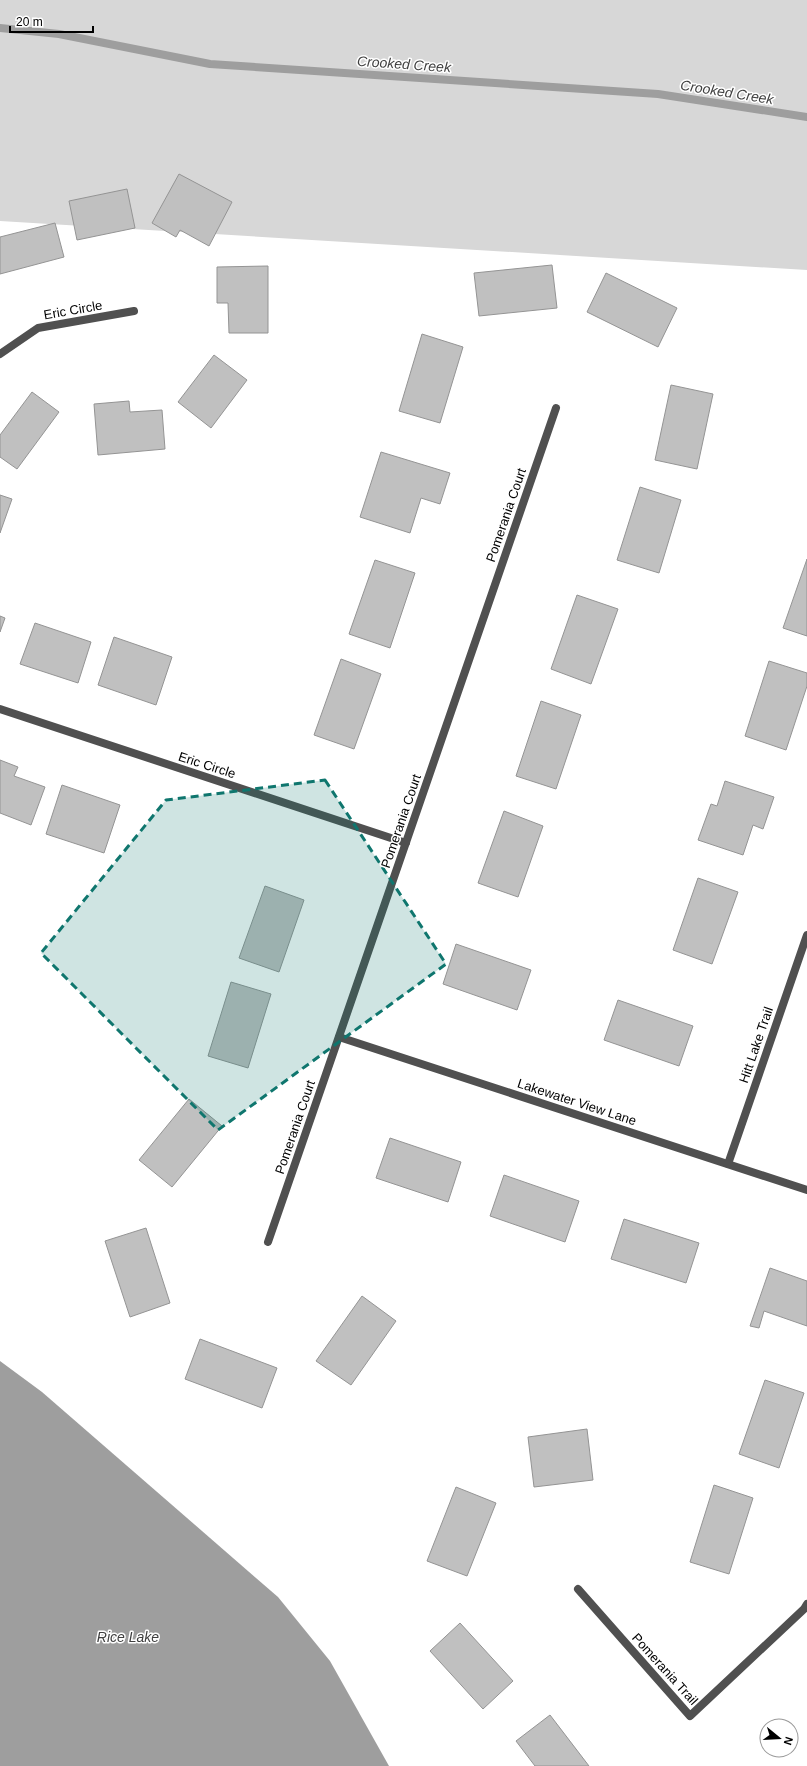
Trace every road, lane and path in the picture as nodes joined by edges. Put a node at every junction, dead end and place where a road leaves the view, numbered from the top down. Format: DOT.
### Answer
graph roads {
  1 [pos="134,311"];
  2 [pos="0,354"];
  3 [pos="556,408"];
  4 [pos="0,709"];
  5 [pos="406,843"];
  6 [pos="807,934"];
  7 [pos="339,1037"];
  8 [pos="728,1164"];
  9 [pos="807,1190"];
  10 [pos="268,1242"];
  11 [pos="578,1589"];
  12 [pos="807,1604"];
  1 -- 2 [label="street, Eric Circle"];
  3 -- 5 [label="street, Pomerania Court"];
  4 -- 5 [label="street, Eric Circle"];
  5 -- 7 [label="street, Pomerania Court"];
  6 -- 8 [label="street, Hitt Lake Trail"];
  7 -- 8 [label="street, Lakewater View Lane"];
  7 -- 10 [label="street, Pomerania Court"];
  8 -- 9 [label="street, Lakewater View Lane"];
  11 -- 12 [label="street, Pomerania Trail"];
}
